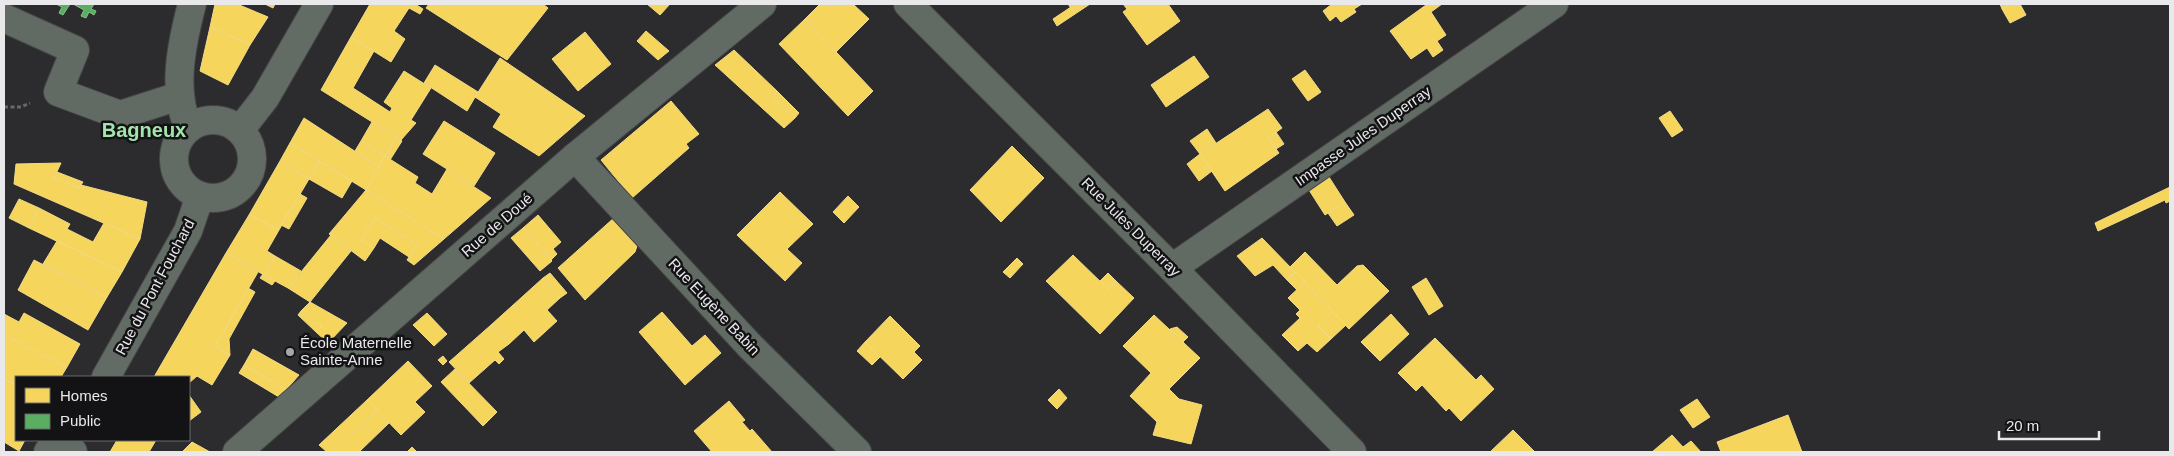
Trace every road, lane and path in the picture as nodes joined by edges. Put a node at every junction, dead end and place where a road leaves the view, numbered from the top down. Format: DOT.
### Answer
graph roads {
  1 [pos="192,4"];
  2 [pos="319,4"];
  3 [pos="762,4"];
  4 [pos="908,4"];
  5 [pos="1554,4"];
  6 [pos="4,18"];
  7 [pos="179,96"];
  8 [pos="189,128"];
  9 [pos="240,130"];
  10 [pos="575,157"];
  11 [pos="200,196"];
  12 [pos="1172,268"];
  13 [pos="107,376"];
  14 [pos="238,452"];
  15 [pos="857,452"];
  16 [pos="1352,452"];
  1 -- 7 [label="street"];
  2 -- 9 [label="main road"];
  3 -- 10 [label="street, Rue de Doué"];
  4 -- 12 [label="street, Rue Jules Duperray"];
  5 -- 12 [label="street, Impasse Jules Duperray"];
  6 -- 7 [label="street"];
  7 -- 8 [label="street"];
  8 -- 9 [label="main road"];
  8 -- 11 [label="main road"];
  9 -- 11 [label="main road"];
  10 -- 14 [label="street, Rue de Doué"];
  10 -- 15 [label="street, Rue Eugène Babin"];
  11 -- 13 [label="main road, Rue du Pont Fouchard"];
  12 -- 16 [label="street, Rue Jules Duperray"];
}
